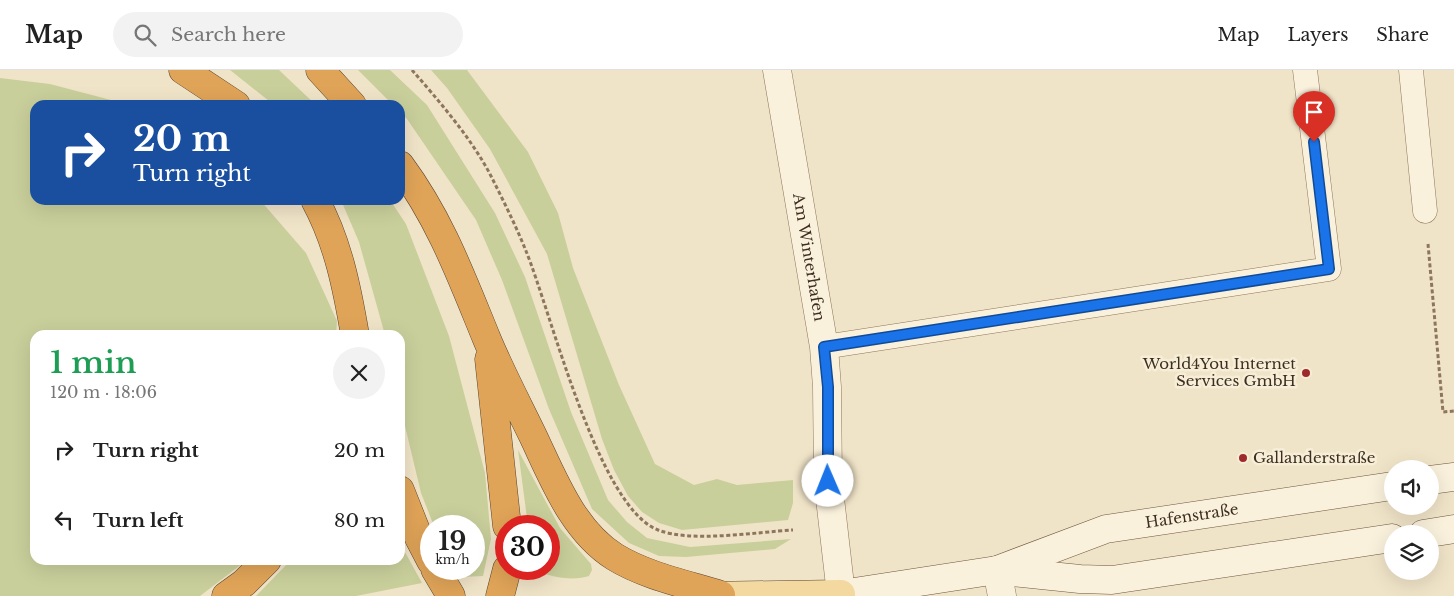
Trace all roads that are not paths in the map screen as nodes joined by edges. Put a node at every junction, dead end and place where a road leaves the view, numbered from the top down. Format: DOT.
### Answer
graph roads {
  1 [pos="183,70"];
  2 [pos="320,70"];
  3 [pos="777,70"];
  4 [pos="1305,70"];
  5 [pos="1411,70"];
  6 [pos="228,100"];
  7 [pos="347,100"];
  8 [pos="405,173"];
  9 [pos="318,205"];
  10 [pos="1425,212"];
  11 [pos="354,330"];
  12 [pos="486,338"];
  13 [pos="824,347"];
  14 [pos="1454,477"];
  15 [pos="1439,479"];
  16 [pos="1384,487"];
  17 [pos="405,503"];
  18 [pos="506,515"];
  19 [pos="1454,529"];
  20 [pos="1439,531"];
  21 [pos="1384,539"];
  22 [pos="420,540"];
  23 [pos="262,565"];
  24 [pos="442,580"];
  25 [pos="504,580"];
  26 [pos="999,583"];
  27 [pos="838,595"];
  28 [pos="226,596"];
  29 [pos="452,596"];
  30 [pos="500,596"];
  31 [pos="704,596"];
  32 [pos="721,596"];
  1 -- 6 [label="highway"];
  2 -- 7 [label="highway"];
  3 -- 13 [label="main road, Am Winterhafen"];
  4 -- 13 [label="lane"];
  5 -- 10 [label="lane"];
  8 -- 12 [label="highway"];
  9 -- 11 [label="highway"];
  12 -- 18 [label="highway"];
  12 -- 32 [label="highway"];
  13 -- 27 [label="main road, Am Winterhafen"];
  14 -- 15 [label="main road"];
  16 -- 26 [label="main road, Hafenstraße"];
  17 -- 22 [label="highway"];
  19 -- 20 [label="main road"];
  21 -- 26 [label="main road, Hafenstraße"];
  23 -- 28 [label="highway"];
  24 -- 29 [label="highway"];
  25 -- 30 [label="highway"];
  26 -- 27 [label="main road, Hafenstraße"];
  27 -- 32 [label="main road, Hafenstraße"];
  31 -- 32 [label="main road, Hafenstraße"];
}
